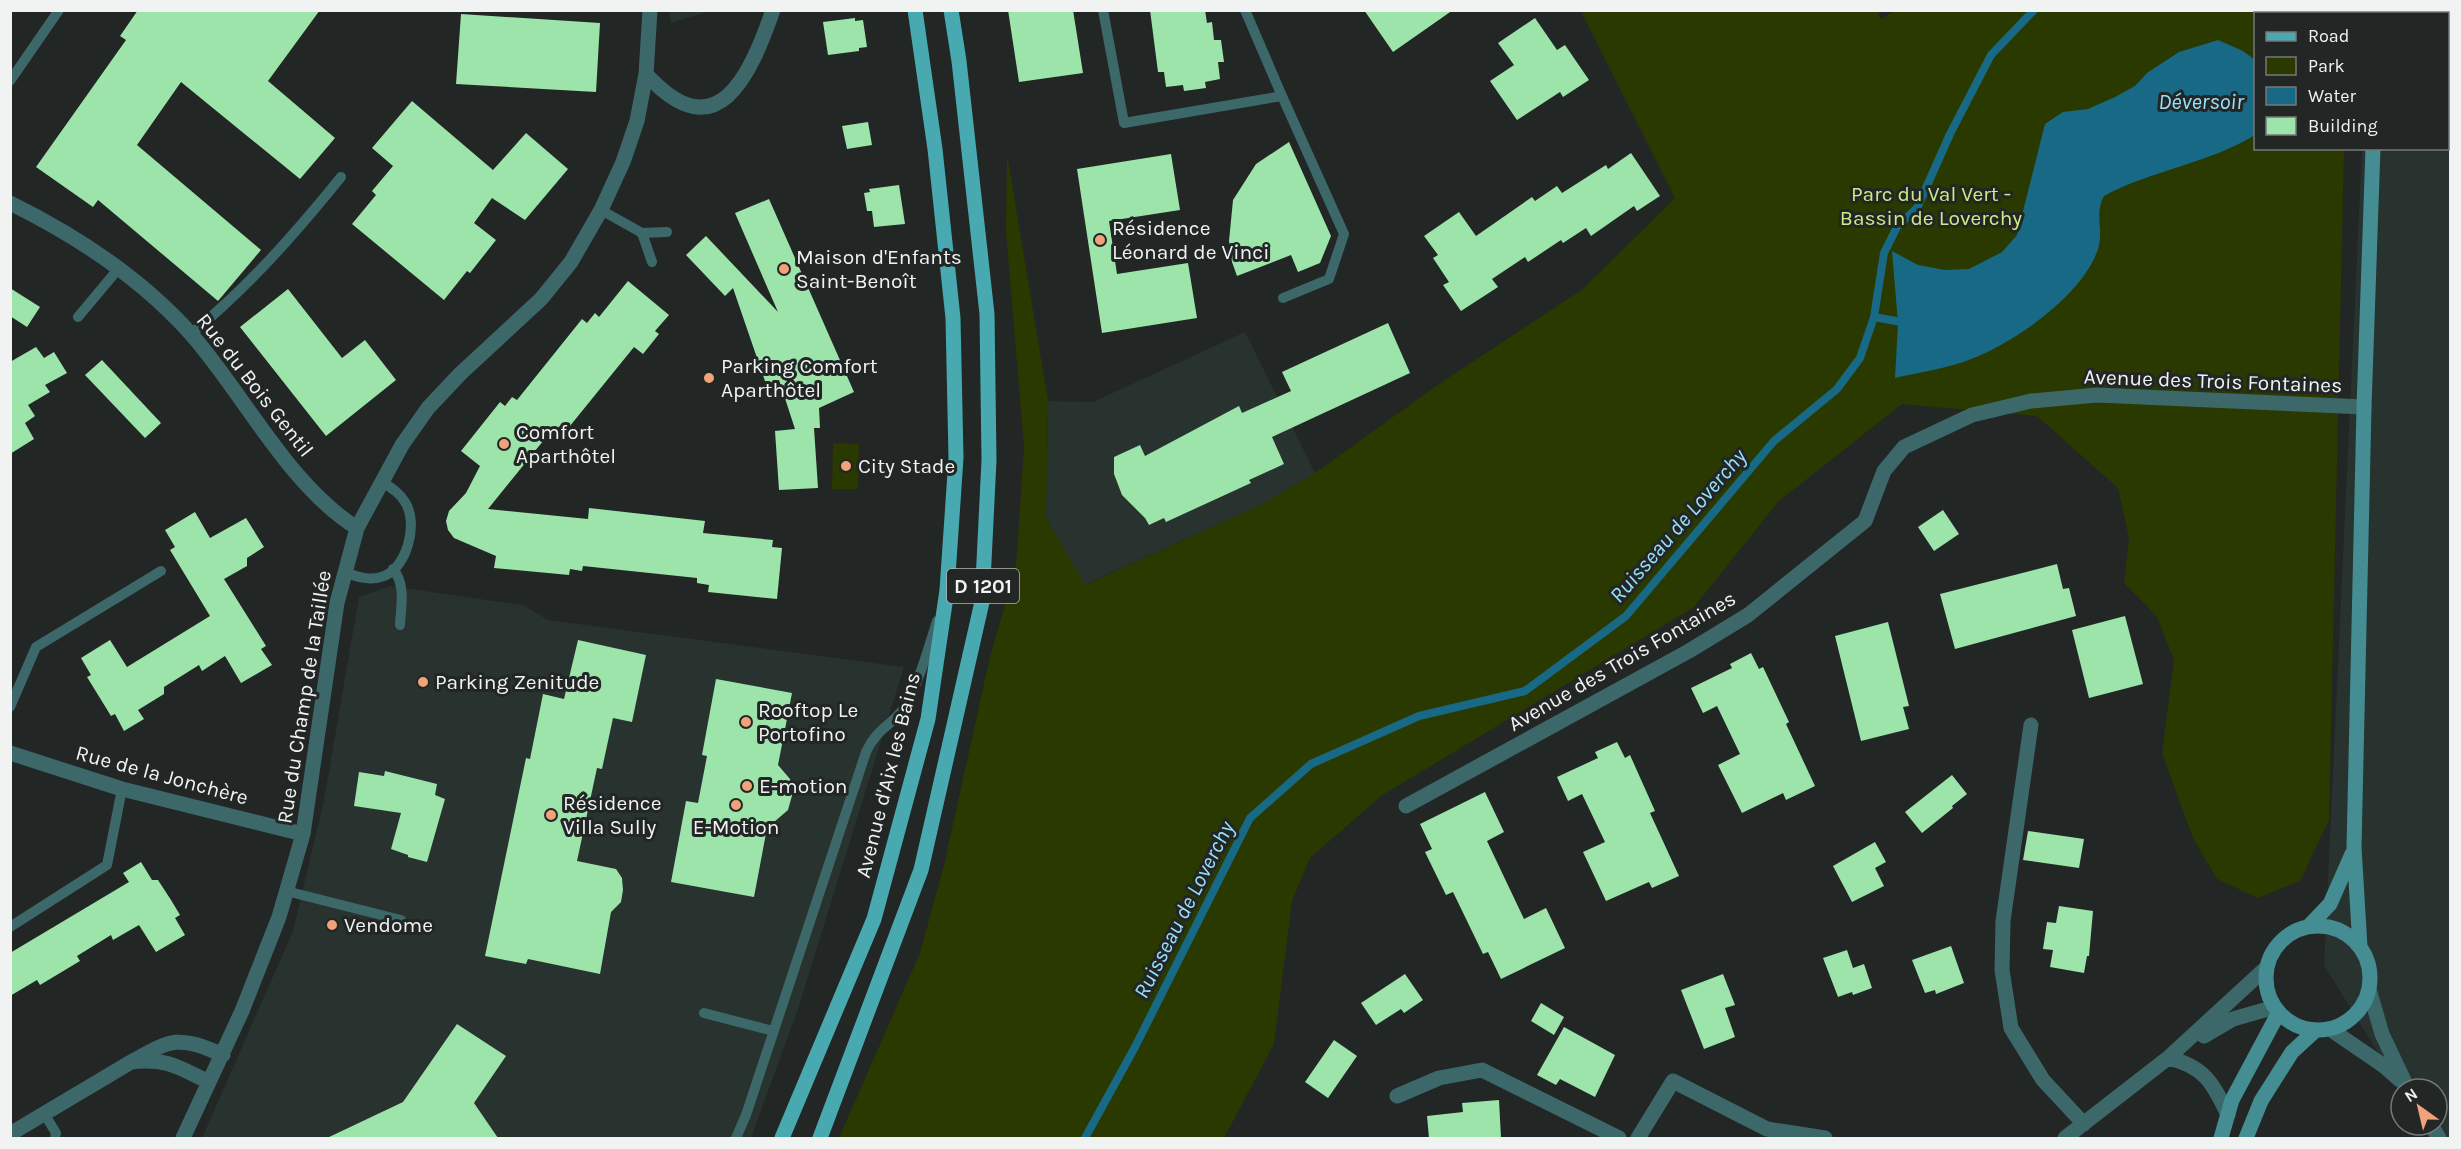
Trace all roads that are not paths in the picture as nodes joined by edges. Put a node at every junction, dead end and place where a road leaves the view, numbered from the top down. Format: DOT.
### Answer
graph roads {
  1 [pos="59,10"];
  2 [pos="650,10"];
  3 [pos="773,10"];
  4 [pos="915,10"];
  5 [pos="951,10"];
  6 [pos="1103,10"];
  7 [pos="1245,10"];
  8 [pos="646,74"];
  9 [pos="10,81"];
  10 [pos="1282,96"];
  11 [pos="2373,150"];
  12 [pos="341,177"];
  13 [pos="10,203"];
  14 [pos="602,210"];
  15 [pos="667,232"];
  16 [pos="642,233"];
  17 [pos="652,262"];
  18 [pos="119,268"];
  19 [pos="1283,298"];
  20 [pos="78,317"];
  21 [pos="191,334"];
  22 [pos="2364,407"];
  23 [pos="381,481"];
  24 [pos="357,528"];
  25 [pos="393,569"];
  26 [pos="161,571"];
  27 [pos="345,572"];
  28 [pos="947,590"];
  29 [pos="400,625"];
  30 [pos="10,707"];
  31 [pos="2031,725"];
  32 [pos="10,753"];
  33 [pos="122,789"];
  34 [pos="1406,806"];
  35 [pos="303,834"];
  36 [pos="2354,847"];
  37 [pos="286,891"];
  38 [pos="401,920"];
  39 [pos="10,927"];
  40 [pos="2308,927"];
  41 [pos="2360,947"];
  42 [pos="2268,967"];
  43 [pos="2369,989"];
  44 [pos="2277,1010"];
  45 [pos="704,1012"];
  46 [pos="2323,1029"];
  47 [pos="773,1031"];
  48 [pos="223,1055"];
  49 [pos="2168,1058"];
  50 [pos="131,1062"];
  51 [pos="2396,1077"];
  52 [pos="2401,1077"];
  53 [pos="209,1082"];
  54 [pos="1397,1096"];
  55 [pos="2228,1114"];
  56 [pos="45,1115"];
  57 [pos="2084,1124"];
  58 [pos="10,1134"];
  59 [pos="55,1138"];
  60 [pos="183,1138"];
  61 [pos="736,1138"];
  62 [pos="782,1138"];
  63 [pos="820,1138"];
  64 [pos="1619,1138"];
  65 [pos="1638,1138"];
  66 [pos="1821,1138"];
  67 [pos="2065,1138"];
  68 [pos="2221,1138"];
  69 [pos="2246,1138"];
  1 -- 9 [label="lane"];
  2 -- 8 [label="street, Rue du Champ de la Taillée"];
  3 -- 8 [label="street"];
  4 -- 28 [label="main road, Avenue d'Aix les Bains / D 1201"];
  5 -- 63 [label="main road, D 1201"];
  6 -- 10 [label="lane"];
  7 -- 10 [label="lane"];
  8 -- 14 [label="street, Rue du Champ de la Taillée"];
  10 -- 19 [label="lane"];
  11 -- 22 [label="street, Avenue des Trois Fontaines"];
  12 -- 21 [label="lane, Rue du Bois Gentil"];
  13 -- 18 [label="street, Rue du Bois Gentil"];
  14 -- 16 [label="lane"];
  14 -- 23 [label="street, Rue du Champ de la Taillée"];
  15 -- 16 [label="lane"];
  16 -- 17 [label="lane"];
  18 -- 20 [label="lane"];
  18 -- 21 [label="street, Rue du Bois Gentil"];
  21 -- 24 [label="street, Rue du Bois Gentil"];
  22 -- 34 [label="street, Avenue des Trois Fontaines"];
  22 -- 36 [label="street, Avenue des Trois Fontaines"];
  23 -- 24 [label="street, Rue du Champ de la Taillée"];
  23 -- 25 [label="lane"];
  24 -- 27 [label="street, Rue du Champ de la Taillée"];
  25 -- 27 [label="lane"];
  25 -- 29 [label="lane"];
  26 -- 30 [label="lane"];
  27 -- 35 [label="street, Rue du Champ de la Taillée"];
  28 -- 47 [label="lane"];
  28 -- 62 [label="main road, Avenue d'Aix les Bains / D 1201"];
  31 -- 57 [label="street"];
  32 -- 33 [label="street, Rue de la Jonchère"];
  33 -- 35 [label="street, Rue de la Jonchère"];
  33 -- 39 [label="lane"];
  35 -- 37 [label="street, Rue du Champ de la Taillée"];
  36 -- 40 [label="street, Avenue des Trois Fontaines"];
  36 -- 41 [label="street, Avenue des Trois Fontaines"];
  37 -- 38 [label="lane"];
  37 -- 48 [label="street, Rue du Champ de la Taillée"];
  40 -- 41 [label="street"];
  40 -- 42 [label="street"];
  41 -- 43 [label="street"];
  42 -- 44 [label="street"];
  42 -- 49 [label="street"];
  43 -- 46 [label="street"];
  43 -- 52 [label="street"];
  44 -- 46 [label="street"];
  44 -- 49 [label="street"];
  44 -- 55 [label="street"];
  45 -- 47 [label="lane"];
  46 -- 51 [label="street"];
  46 -- 69 [label="street"];
  47 -- 61 [label="lane"];
  48 -- 50 [label="street"];
  48 -- 53 [label="street, Rue du Champ de la Taillée"];
  49 -- 55 [label="street"];
  49 -- 57 [label="street"];
  50 -- 53 [label="street"];
  50 -- 56 [label="street"];
  53 -- 60 [label="street, Rue du Champ de la Taillée"];
  54 -- 64 [label="street"];
  55 -- 68 [label="street"];
  56 -- 58 [label="street"];
  56 -- 59 [label="lane"];
  57 -- 67 [label="street"];
  65 -- 66 [label="street"];
}
